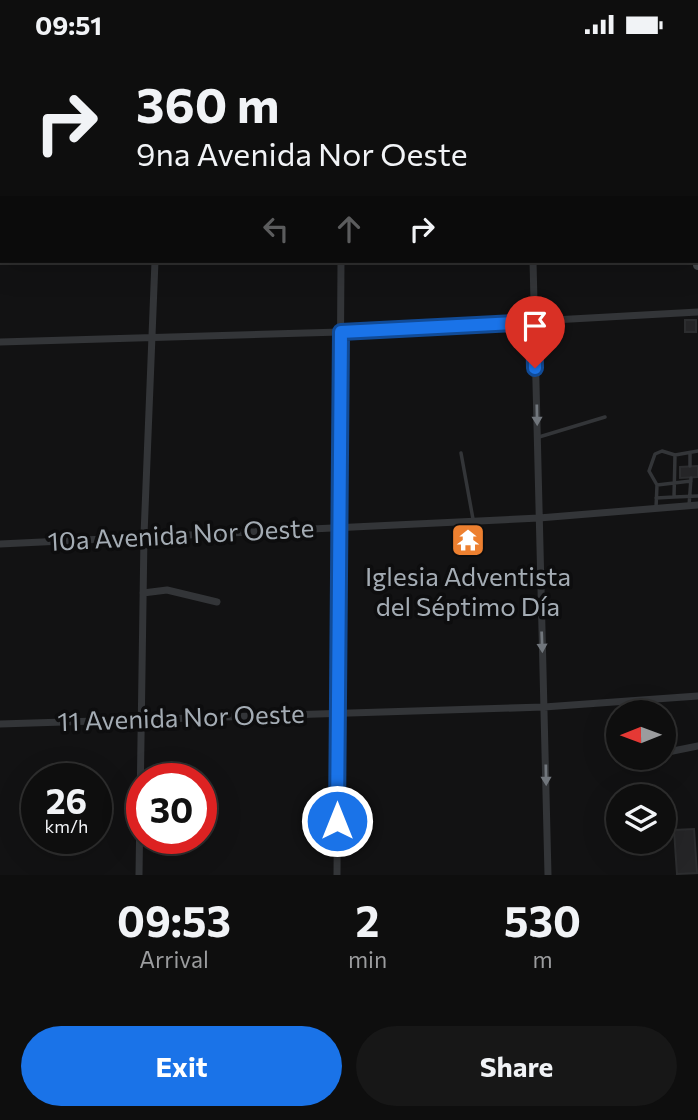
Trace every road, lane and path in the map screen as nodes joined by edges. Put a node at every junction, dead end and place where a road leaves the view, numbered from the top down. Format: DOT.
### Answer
graph roads {
  1 [pos="155,263"];
  2 [pos="341,263"];
  3 [pos="533,263"];
  4 [pos="698,312"];
  5 [pos="534,322"];
  6 [pos="341,332"];
  7 [pos="152,337"];
  8 [pos="0,342"];
  9 [pos="605,417"];
  10 [pos="537,437"];
  11 [pos="698,451"];
  12 [pos="461,453"];
  13 [pos="691,453"];
  14 [pos="675,455"];
  15 [pos="690,466"];
  16 [pos="673,482"];
  17 [pos="657,485"];
  18 [pos="690,496"];
  19 [pos="698,496"];
  20 [pos="674,497"];
  21 [pos="656,498"];
  22 [pos="698,505"];
  23 [pos="689,506"];
  24 [pos="657,508"];
  25 [pos="539,518"];
  26 [pos="473,521"];
  27 [pos="339,527"];
  28 [pos="144,535"];
  29 [pos="0,544"];
  30 [pos="143,593"];
  31 [pos="217,602"];
  32 [pos="698,696"];
  33 [pos="544,707"];
  34 [pos="338,714"];
  35 [pos="142,717"];
  36 [pos="0,724"];
  37 [pos="698,746"];
  38 [pos="676,750"];
  39 [pos="139,875"];
  40 [pos="337,875"];
  41 [pos="548,875"];
  1 -- 7 [label="street"];
  2 -- 6 [label="street"];
  3 -- 5 [label="street"];
  4 -- 5 [label="street"];
  5 -- 6 [label="street"];
  5 -- 10 [label="street, one-way"];
  6 -- 7 [label="street"];
  6 -- 27 [label="street"];
  7 -- 8 [label="street"];
  7 -- 28 [label="street"];
  9 -- 10 [label="lane"];
  10 -- 25 [label="street"];
  11 -- 13 [label="lane"];
  12 -- 26 [label="lane"];
  13 -- 14 [label="lane"];
  13 -- 15 [label="lane"];
  14 -- 16 [label="lane"];
  14 -- 17 [label="lane"];
  16 -- 17 [label="lane"];
  16 -- 18 [label="lane"];
  16 -- 20 [label="lane"];
  17 -- 21 [label="lane"];
  18 -- 19 [label="lane"];
  18 -- 20 [label="lane"];
  18 -- 23 [label="lane"];
  20 -- 21 [label="lane"];
  21 -- 24 [label="lane"];
  22 -- 23 [label="street, 10a Avenida Nor Oeste"];
  23 -- 24 [label="street, 10a Avenida Nor Oeste"];
  24 -- 25 [label="street, 10a Avenida Nor Oeste"];
  25 -- 26 [label="street, 10a Avenida Nor Oeste"];
  25 -- 33 [label="street, one-way"];
  26 -- 27 [label="street, 10a Avenida Nor Oeste"];
  27 -- 28 [label="street, 10a Avenida Nor Oeste"];
  27 -- 34 [label="street"];
  28 -- 29 [label="street, 10a Avenida Nor Oeste"];
  28 -- 30 [label="street"];
  30 -- 31 [label="street"];
  30 -- 35 [label="street"];
  32 -- 33 [label="street, 11 Avenida Nor Oeste"];
  33 -- 34 [label="street, 11 Avenida Nor Oeste"];
  33 -- 41 [label="street, one-way"];
  34 -- 35 [label="street, 11 Avenida Nor Oeste"];
  34 -- 40 [label="street"];
  35 -- 36 [label="street, 11 Avenida Nor Oeste"];
  35 -- 39 [label="street"];
  37 -- 38 [label="street"];
}
